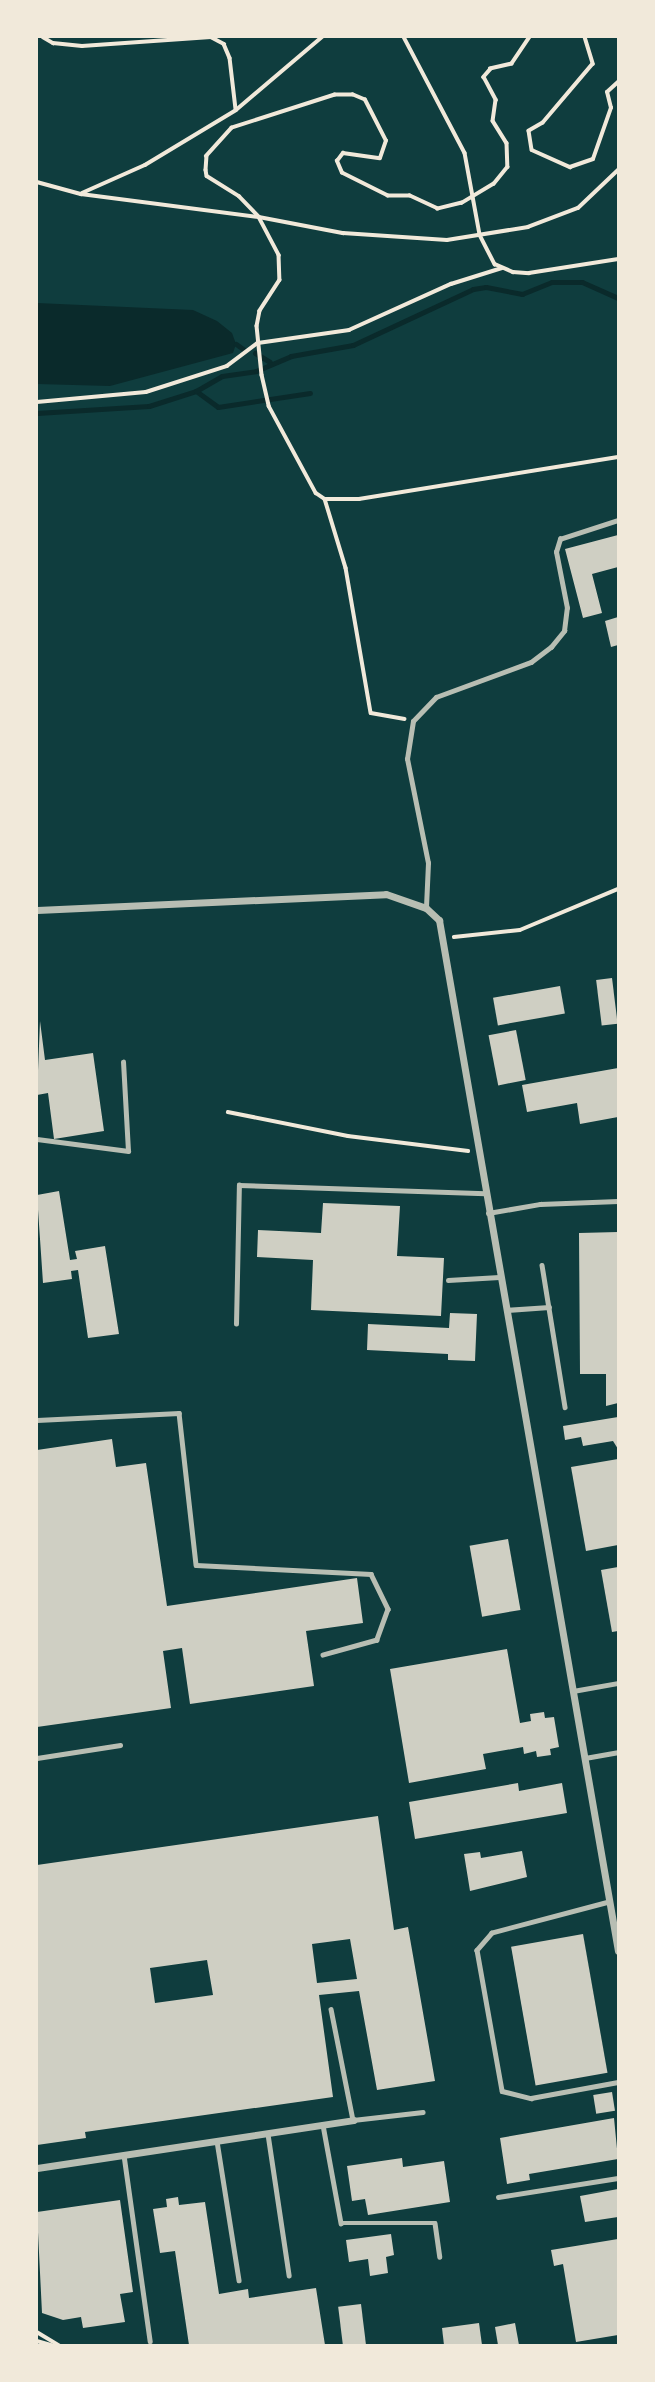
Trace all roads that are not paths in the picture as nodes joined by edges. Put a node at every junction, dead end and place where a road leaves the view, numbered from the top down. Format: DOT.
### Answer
graph roads {
  1 [pos="618,520"];
  2 [pos="426,908"];
  3 [pos="37,911"];
  4 [pos="123,1062"];
  5 [pos="37,1139"];
  6 [pos="485,1194"];
  7 [pos="618,1201"];
  8 [pos="488,1213"];
  9 [pos="542,1265"];
  10 [pos="499,1277"];
  11 [pos="448,1280"];
  12 [pos="549,1307"];
  13 [pos="505,1310"];
  14 [pos="236,1324"];
  15 [pos="565,1407"];
  16 [pos="37,1420"];
  17 [pos="323,1655"];
  18 [pos="618,1683"];
  19 [pos="573,1691"];
  20 [pos="120,1745"];
  21 [pos="618,1752"];
  22 [pos="37,1758"];
  23 [pos="584,1758"];
  24 [pos="610,1902"];
  25 [pos="618,1951"];
  26 [pos="331,2009"];
  27 [pos="618,2082"];
  28 [pos="423,2112"];
  29 [pos="353,2120"];
  30 [pos="323,2124"];
  31 [pos="268,2133"];
  32 [pos="217,2141"];
  33 [pos="124,2155"];
  34 [pos="37,2168"];
  35 [pos="618,2178"];
  36 [pos="498,2197"];
  37 [pos="440,2257"];
  38 [pos="289,2275"];
  39 [pos="239,2280"];
  40 [pos="150,2341"];
  1 -- 2 [label="lane"];
  2 -- 3 [label="street"];
  2 -- 6 [label="street"];
  4 -- 5 [label="lane"];
  6 -- 8 [label="street"];
  6 -- 14 [label="lane"];
  7 -- 8 [label="lane"];
  8 -- 10 [label="street"];
  9 -- 12 [label="lane"];
  10 -- 11 [label="lane"];
  10 -- 13 [label="street"];
  12 -- 13 [label="lane"];
  12 -- 15 [label="lane"];
  13 -- 19 [label="street"];
  16 -- 17 [label="lane"];
  18 -- 19 [label="lane"];
  19 -- 23 [label="street"];
  20 -- 22 [label="lane"];
  21 -- 23 [label="lane"];
  23 -- 24 [label="street"];
  24 -- 25 [label="street"];
  24 -- 27 [label="lane"];
  26 -- 29 [label="lane"];
  28 -- 29 [label="lane"];
  29 -- 30 [label="street"];
  30 -- 31 [label="street"];
  30 -- 37 [label="lane"];
  31 -- 32 [label="street"];
  31 -- 38 [label="lane"];
  32 -- 33 [label="street"];
  32 -- 39 [label="lane"];
  33 -- 34 [label="street"];
  33 -- 40 [label="lane"];
  35 -- 36 [label="lane"];
}
